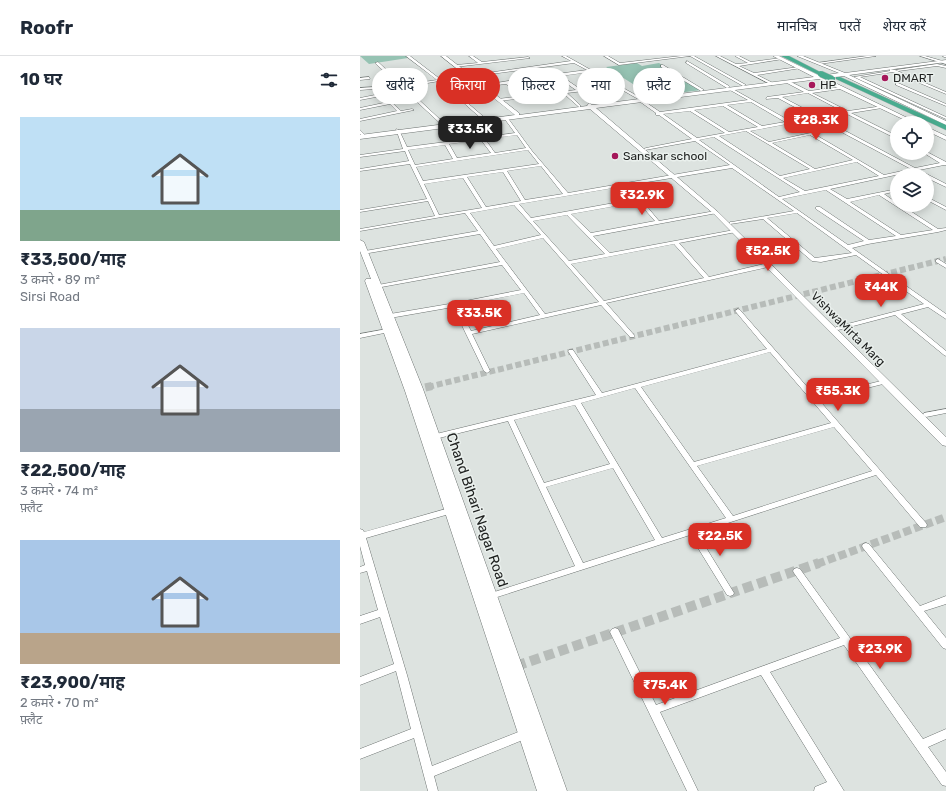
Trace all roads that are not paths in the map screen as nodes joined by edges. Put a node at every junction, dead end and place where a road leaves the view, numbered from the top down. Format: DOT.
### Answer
graph roads {
  1 [pos="408,56"];
  2 [pos="443,56"];
  3 [pos="471,56"];
  4 [pos="564,56"];
  5 [pos="607,56"];
  6 [pos="658,56"];
  7 [pos="684,56"];
  8 [pos="689,56"];
  9 [pos="692,56"];
  10 [pos="719,56"];
  11 [pos="724,56"];
  12 [pos="737,56"];
  13 [pos="760,56"];
  14 [pos="775,56"];
  15 [pos="792,56"];
  16 [pos="799,56"];
  17 [pos="803,56"];
  18 [pos="874,56"];
  19 [pos="922,56"];
  20 [pos="526,57"];
  21 [pos="782,57"];
  22 [pos="663,59"];
  23 [pos="533,60"];
  24 [pos="768,60"];
  25 [pos="575,62"];
  26 [pos="687,62"];
  27 [pos="940,62"];
  28 [pos="946,62"];
  29 [pos="377,63"];
  30 [pos="481,63"];
  31 [pos="537,63"];
  32 [pos="751,63"];
  33 [pos="819,64"];
  34 [pos="736,65"];
  35 [pos="456,66"];
  36 [pos="542,66"];
  37 [pos="662,66"];
  38 [pos="776,67"];
  39 [pos="383,68"];
  40 [pos="458,68"];
  41 [pos="527,68"];
  42 [pos="586,68"];
  43 [pos="799,68"];
  44 [pos="946,68"];
  45 [pos="782,70"];
  46 [pos="893,70"];
  47 [pos="808,72"];
  48 [pos="855,73"];
  49 [pos="754,74"];
  50 [pos="835,75"];
  51 [pos="820,76"];
  52 [pos="369,78"];
  53 [pos="436,78"];
  54 [pos="360,79"];
  55 [pos="805,79"];
  56 [pos="798,80"];
  57 [pos="506,82"];
  58 [pos="788,82"];
  59 [pos="500,83"];
  60 [pos="771,83"];
  61 [pos="897,84"];
  62 [pos="744,85"];
  63 [pos="372,88"];
  64 [pos="730,88"];
  65 [pos="840,88"];
  66 [pos="360,89"];
  67 [pos="702,90"];
  68 [pos="946,92"];
  69 [pos="685,93"];
  70 [pos="808,93"];
  71 [pos="685,94"];
  72 [pos="372,97"];
  73 [pos="569,97"];
  74 [pos="779,97"];
  75 [pos="766,98"];
  76 [pos="360,99"];
  77 [pos="500,101"];
  78 [pos="633,101"];
  79 [pos="752,101"];
  80 [pos="385,104"];
  81 [pos="392,104"];
  82 [pos="422,104"];
  83 [pos="467,104"];
  84 [pos="602,104"];
  85 [pos="645,104"];
  86 [pos="724,105"];
  87 [pos="946,105"];
  88 [pos="579,106"];
  89 [pos="593,106"];
  90 [pos="882,107"];
  91 [pos="360,108"];
  92 [pos="690,109"];
  93 [pos="412,110"];
  94 [pos="400,112"];
  95 [pos="848,113"];
  96 [pos="517,114"];
  97 [pos="657,114"];
  98 [pos="901,116"];
  99 [pos="913,116"];
  100 [pos="820,117"];
  101 [pos="506,118"];
  102 [pos="943,118"];
  103 [pos="484,119"];
  104 [pos="360,120"];
  105 [pos="798,121"];
  106 [pos="789,122"];
  107 [pos="946,123"];
  108 [pos="443,124"];
  109 [pos="761,127"];
  110 [pos="934,127"];
  111 [pos="946,128"];
  112 [pos="746,130"];
  113 [pos="398,131"];
  114 [pos="934,132"];
  115 [pos="946,132"];
  116 [pos="728,133"];
  117 [pos="361,134"];
  118 [pos="517,134"];
  119 [pos="811,134"];
  120 [pos="890,134"];
  121 [pos="715,136"];
  122 [pos="482,138"];
  123 [pos="946,138"];
  124 [pos="696,140"];
  125 [pos="446,143"];
  126 [pos="768,143"];
  127 [pos="406,149"];
  128 [pos="529,149"];
  129 [pos="646,149"];
  130 [pos="494,154"];
  131 [pos="360,156"];
  132 [pos="934,157"];
  133 [pos="456,160"];
  134 [pos="857,161"];
  135 [pos="946,163"];
  136 [pos="413,164"];
  137 [pos="541,165"];
  138 [pos="734,166"];
  139 [pos="913,168"];
  140 [pos="920,168"];
  141 [pos="360,170"];
  142 [pos="504,170"];
  143 [pos="814,170"];
  144 [pos="890,175"];
  145 [pos="464,176"];
  146 [pos="675,176"];
  147 [pos="883,176"];
  148 [pos="780,177"];
  149 [pos="934,179"];
  150 [pos="421,182"];
  151 [pos="626,184"];
  152 [pos="946,186"];
  153 [pos="826,188"];
  154 [pos="890,192"];
  155 [pos="804,193"];
  156 [pos="566,194"];
  157 [pos="880,194"];
  158 [pos="780,198"];
  159 [pos="428,200"];
  160 [pos="639,200"];
  161 [pos="890,200"];
  162 [pos="846,201"];
  163 [pos="524,202"];
  164 [pos="934,202"];
  165 [pos="515,203"];
  166 [pos="484,208"];
  167 [pos="818,208"];
  168 [pos="946,209"];
  169 [pos="360,211"];
  170 [pos="466,211"];
  171 [pos="715,212"];
  172 [pos="797,212"];
  173 [pos="908,212"];
  174 [pos="568,213"];
  175 [pos="437,216"];
  176 [pos="764,218"];
  177 [pos="530,220"];
  178 [pos="658,222"];
  179 [pos="733,227"];
  180 [pos="946,229"];
  181 [pos="360,230"];
  182 [pos="938,231"];
  183 [pos="480,232"];
  184 [pos="589,235"];
  185 [pos="544,236"];
  186 [pos="901,237"];
  187 [pos="360,242"];
  188 [pos="675,242"];
  189 [pos="868,242"];
  190 [pos="848,247"];
  191 [pos="492,248"];
  192 [pos="855,254"];
  193 [pos="609,255"];
  194 [pos="362,256"];
  195 [pos="938,261"];
  196 [pos="568,262"];
  197 [pos="503,263"];
  198 [pos="768,265"];
  199 [pos="946,266"];
  200 [pos="708,279"];
  201 [pos="378,287"];
  202 [pos="525,291"];
  203 [pos="603,302"];
  204 [pos="455,305"];
  205 [pos="929,305"];
  206 [pos="738,311"];
  207 [pos="897,314"];
  208 [pos="390,316"];
  209 [pos="544,316"];
  210 [pos="946,317"];
  211 [pos="838,328"];
  212 [pos="387,330"];
  213 [pos="469,333"];
  214 [pos="360,336"];
  215 [pos="632,336"];
  216 [pos="771,350"];
  217 [pos="571,351"];
  218 [pos="946,354"];
  219 [pos="487,371"];
  220 [pos="885,382"];
  221 [pos="637,386"];
  222 [pos="600,396"];
  223 [pos="814,399"];
  224 [pos="577,402"];
  225 [pos="946,411"];
  226 [pos="926,415"];
  227 [pos="510,419"];
  228 [pos="836,424"];
  229 [pos="946,434"];
  230 [pos="431,438"];
  231 [pos="946,443"];
  232 [pos="614,465"];
  233 [pos="692,465"];
  234 [pos="878,472"];
  235 [pos="542,486"];
  236 [pos="455,509"];
  237 [pos="731,519"];
  238 [pos="923,525"];
  239 [pos="692,531"];
  240 [pos="360,534"];
  241 [pos="660,541"];
  242 [pos="866,546"];
  243 [pos="370,567"];
  244 [pos="580,567"];
  245 [pos="360,570"];
  246 [pos="797,571"];
  247 [pos="730,593"];
  248 [pos="491,596"];
  249 [pos="946,600"];
  250 [pos="918,610"];
  251 [pos="384,612"];
  252 [pos="360,620"];
  253 [pos="615,632"];
  254 [pos="846,640"];
  255 [pos="946,645"];
  256 [pos="399,666"];
  257 [pos="763,670"];
  258 [pos="360,681"];
  259 [pos="654,710"];
  260 [pos="417,732"];
  261 [pos="526,734"];
  262 [pos="946,734"];
  263 [pos="921,745"];
  264 [pos="360,754"];
  265 [pos="428,773"];
  266 [pos="946,781"];
  267 [pos="837,787"];
  268 [pos="433,791"];
  269 [pos="545,791"];
  270 [pos="559,791"];
  271 [pos="693,791"];
  272 [pos="819,791"];
  1 -- 53 [label="street"];
  2 -- 35 [label="street"];
  3 -- 30 [label="street"];
  4 -- 25 [label="street"];
  5 -- 22 [label="street"];
  6 -- 22 [label="street"];
  7 -- 8 [label="street"];
  7 -- 22 [label="street"];
  9 -- 62 [label="street"];
  10 -- 11 [label="street"];
  10 -- 34 [label="street"];
  12 -- 32 [label="street"];
  13 -- 24 [label="street"];
  14 -- 21 [label="street"];
  15 -- 50 [label="highway"];
  16 -- 17 [label="street"];
  16 -- 33 [label="street"];
  18 -- 33 [label="street"];
  19 -- 27 [label="street"];
  20 -- 23 [label="street"];
  20 -- 30 [label="street"];
  21 -- 24 [label="street"];
  21 -- 43 [label="street"];
  21 -- 51 [label="highway"];
  24 -- 32 [label="street"];
  25 -- 36 [label="street"];
  25 -- 42 [label="street"];
  26 -- 64 [label="street"];
  27 -- 28 [label="street"];
  27 -- 46 [label="street"];
  29 -- 39 [label="street"];
  30 -- 35 [label="street"];
  31 -- 36 [label="street"];
  32 -- 34 [label="street"];
  33 -- 50 [label="street"];
  34 -- 49 [label="street"];
  35 -- 40 [label="street"];
  36 -- 41 [label="street"];
  37 -- 67 [label="street"];
  38 -- 45 [label="street"];
  43 -- 45 [label="street"];
  43 -- 47 [label="street"];
  44 -- 46 [label="street"];
  45 -- 49 [label="street"];
  46 -- 48 [label="street"];
  46 -- 68 [label="street"];
  46 -- 102 [label="street"];
  47 -- 51 [label="street"];
  47 -- 55 [label="street"];
  48 -- 50 [label="street"];
  48 -- 50 [label="street"];
  49 -- 60 [label="street"];
  50 -- 51 [label="highway, bridge"];
  50 -- 51 [label="street"];
  50 -- 99 [label="highway"];
  50 -- 102 [label="street"];
  50 -- 111 [label="highway"];
  51 -- 55 [label="street"];
  51 -- 65 [label="street"];
  52 -- 54 [label="street"];
  55 -- 56 [label="street"];
  56 -- 58 [label="street"];
  56 -- 60 [label="street"];
  57 -- 59 [label="street"];
  58 -- 60 [label="street"];
  58 -- 70 [label="street"];
  60 -- 62 [label="street"];
  60 -- 64 [label="street"];
  61 -- 87 [label="street"];
  62 -- 64 [label="street"];
  63 -- 66 [label="street"];
  64 -- 67 [label="street"];
  64 -- 71 [label="street"];
  64 -- 79 [label="street"];
  65 -- 70 [label="street"];
  65 -- 90 [label="street"];
  67 -- 69 [label="street"];
  70 -- 74 [label="street"];
  70 -- 95 [label="street"];
  72 -- 76 [label="street"];
  73 -- 88 [label="street"];
  74 -- 75 [label="street"];
  74 -- 100 [label="street"];
  77 -- 96 [label="street"];
  78 -- 89 [label="street"];
  79 -- 86 [label="street"];
  79 -- 106 [label="street"];
  80 -- 91 [label="street"];
  81 -- 94 [label="street"];
  82 -- 108 [label="street"];
  83 -- 103 [label="street"];
  84 -- 89 [label="street"];
  85 -- 97 [label="street"];
  86 -- 92 [label="street"];
  86 -- 109 [label="street"];
  88 -- 89 [label="street"];
  88 -- 96 [label="street"];
  89 -- 101 [label="street"];
  89 -- 129 [label="street, VishwaMirta Marg"];
  89 -- 146 [label="street, VishwaMirta Marg"];
  90 -- 95 [label="street"];
  90 -- 98 [label="street"];
  92 -- 97 [label="street"];
  92 -- 116 [label="street"];
  93 -- 94 [label="street"];
  94 -- 104 [label="street"];
  95 -- 100 [label="street"];
  95 -- 120 [label="street"];
  96 -- 103 [label="street"];
  97 -- 124 [label="street"];
  100 -- 105 [label="street"];
  100 -- 139 [label="street"];
  101 -- 113 [label="street"];
  101 -- 118 [label="street"];
  102 -- 107 [label="street"];
  103 -- 108 [label="street"];
  105 -- 106 [label="street"];
  105 -- 119 [label="street"];
  106 -- 109 [label="street"];
  108 -- 113 [label="street"];
  109 -- 112 [label="street"];
  110 -- 115 [label="highway"];
  112 -- 116 [label="street"];
  112 -- 126 [label="street"];
  113 -- 117 [label="street"];
  113 -- 127 [label="street"];
  114 -- 123 [label="street"];
  116 -- 121 [label="street"];
  118 -- 122 [label="street"];
  118 -- 128 [label="street"];
  119 -- 126 [label="street"];
  119 -- 134 [label="street"];
  121 -- 124 [label="street"];
  121 -- 148 [label="street"];
  122 -- 125 [label="street"];
  122 -- 130 [label="street"];
  124 -- 129 [label="street"];
  124 -- 138 [label="street"];
  125 -- 127 [label="street"];
  125 -- 133 [label="street"];
  126 -- 143 [label="street"];
  127 -- 131 [label="street"];
  127 -- 136 [label="street"];
  128 -- 130 [label="street"];
  128 -- 137 [label="street"];
  129 -- 146 [label="street, VishwaMirta Marg"];
  130 -- 133 [label="street"];
  132 -- 135 [label="street"];
  133 -- 136 [label="street"];
  134 -- 143 [label="street"];
  134 -- 147 [label="street"];
  135 -- 140 [label="street"];
  136 -- 141 [label="street"];
  136 -- 150 [label="street"];
  137 -- 142 [label="street"];
  137 -- 156 [label="street"];
  138 -- 146 [label="street"];
  138 -- 158 [label="street"];
  142 -- 145 [label="street"];
  142 -- 163 [label="street"];
  143 -- 148 [label="street"];
  144 -- 147 [label="street"];
  145 -- 150 [label="street"];
  145 -- 166 [label="street"];
  146 -- 151 [label="street"];
  146 -- 171 [label="street, VishwaMirta Marg"];
  146 -- 179 [label="street, VishwaMirta Marg"];
  147 -- 153 [label="street"];
  148 -- 155 [label="street"];
  149 -- 152 [label="street"];
  150 -- 159 [label="street"];
  151 -- 156 [label="street"];
  151 -- 160 [label="street"];
  153 -- 155 [label="street"];
  153 -- 162 [label="street"];
  154 -- 157 [label="street"];
  155 -- 158 [label="street"];
  156 -- 163 [label="street"];
  157 -- 161 [label="street"];
  157 -- 162 [label="street"];
  158 -- 172 [label="street"];
  159 -- 169 [label="street"];
  159 -- 175 [label="street"];
  160 -- 174 [label="street"];
  160 -- 178 [label="street"];
  162 -- 186 [label="street"];
  163 -- 165 [label="street"];
  164 -- 168 [label="street"];
  165 -- 166 [label="street"];
  165 -- 177 [label="street"];
  166 -- 170 [label="street"];
  167 -- 189 [label="street"];
  170 -- 175 [label="street"];
  170 -- 183 [label="street"];
  171 -- 178 [label="street"];
  171 -- 179 [label="street, VishwaMirta Marg"];
  172 -- 176 [label="street"];
  172 -- 190 [label="street"];
  173 -- 182 [label="street"];
  174 -- 177 [label="street"];
  174 -- 184 [label="street"];
  175 -- 181 [label="street"];
  176 -- 179 [label="street"];
  176 -- 192 [label="street"];
  177 -- 185 [label="street"];
  178 -- 184 [label="street"];
  179 -- 188 [label="street"];
  179 -- 198 [label="street, VishwaMirta Marg"];
  179 -- 211 [label="street, VishwaMirta Marg"];
  180 -- 182 [label="street"];
  182 -- 186 [label="street"];
  183 -- 191 [label="street"];
  183 -- 194 [label="street"];
  184 -- 193 [label="street"];
  185 -- 191 [label="street"];
  185 -- 196 [label="street"];
  186 -- 189 [label="street"];
  187 -- 194 [label="street, Chand Bihari Nagar Road"];
  188 -- 193 [label="street"];
  188 -- 200 [label="street"];
  189 -- 190 [label="street"];
  190 -- 192 [label="street"];
  191 -- 197 [label="street"];
  192 -- 205 [label="street"];
  193 -- 196 [label="street"];
  194 -- 201 [label="street, Chand Bihari Nagar Road"];
  194 -- 212 [label="street, Chand Bihari Nagar Road"];
  195 -- 199 [label="street"];
  196 -- 203 [label="street"];
  197 -- 201 [label="street"];
  197 -- 202 [label="street"];
  198 -- 200 [label="street"];
  198 -- 220 [label="street, VishwaMirta Marg"];
  200 -- 203 [label="street"];
  201 -- 208 [label="street, Chand Bihari Nagar Road"];
  202 -- 204 [label="street"];
  202 -- 209 [label="street"];
  203 -- 209 [label="street"];
  203 -- 215 [label="street"];
  204 -- 208 [label="street"];
  204 -- 213 [label="street"];
  205 -- 207 [label="street"];
  205 -- 210 [label="street"];
  206 -- 216 [label="street"];
  207 -- 211 [label="street"];
  207 -- 218 [label="street"];
  208 -- 230 [label="street, Chand Bihari Nagar Road"];
  209 -- 213 [label="street"];
  211 -- 226 [label="street, VishwaMirta Marg"];
  212 -- 214 [label="street"];
  212 -- 230 [label="street, Chand Bihari Nagar Road"];
  213 -- 219 [label="street"];
  216 -- 221 [label="street"];
  216 -- 223 [label="street"];
  217 -- 222 [label="street"];
  220 -- 223 [label="street"];
  220 -- 231 [label="street, VishwaMirta Marg"];
  221 -- 222 [label="street"];
  221 -- 233 [label="street"];
  222 -- 224 [label="street"];
  223 -- 228 [label="street"];
  224 -- 227 [label="street"];
  224 -- 232 [label="street"];
  225 -- 226 [label="street"];
  226 -- 229 [label="street, VishwaMirta Marg"];
  227 -- 230 [label="street"];
  227 -- 235 [label="street"];
  228 -- 233 [label="street"];
  228 -- 234 [label="street"];
  230 -- 236 [label="street, Chand Bihari Nagar Road"];
  232 -- 235 [label="street"];
  232 -- 241 [label="street"];
  233 -- 237 [label="street"];
  234 -- 237 [label="street"];
  234 -- 238 [label="street"];
  235 -- 244 [label="street"];
  236 -- 240 [label="street"];
  236 -- 248 [label="street, Chand Bihari Nagar Road"];
  236 -- 261 [label="street, Chand Bihari Nagar Road"];
  237 -- 239 [label="street"];
  239 -- 241 [label="street"];
  239 -- 247 [label="street"];
  240 -- 243 [label="street"];
  241 -- 244 [label="street"];
  242 -- 250 [label="street"];
  243 -- 245 [label="street"];
  243 -- 251 [label="street"];
  244 -- 248 [label="street"];
  246 -- 254 [label="street"];
  248 -- 270 [label="street, Chand Bihari Nagar Road"];
  249 -- 250 [label="street"];
  250 -- 255 [label="street"];
  251 -- 252 [label="street"];
  251 -- 256 [label="street"];
  253 -- 259 [label="street"];
  254 -- 257 [label="street"];
  254 -- 263 [label="street"];
  256 -- 258 [label="street"];
  256 -- 260 [label="street"];
  257 -- 259 [label="street"];
  257 -- 267 [label="street"];
  259 -- 271 [label="street"];
  260 -- 264 [label="street"];
  260 -- 265 [label="street"];
  261 -- 265 [label="street"];
  261 -- 269 [label="street, Chand Bihari Nagar Road"];
  262 -- 263 [label="street"];
  263 -- 266 [label="street"];
  265 -- 268 [label="street"];
  267 -- 272 [label="street"];
}
